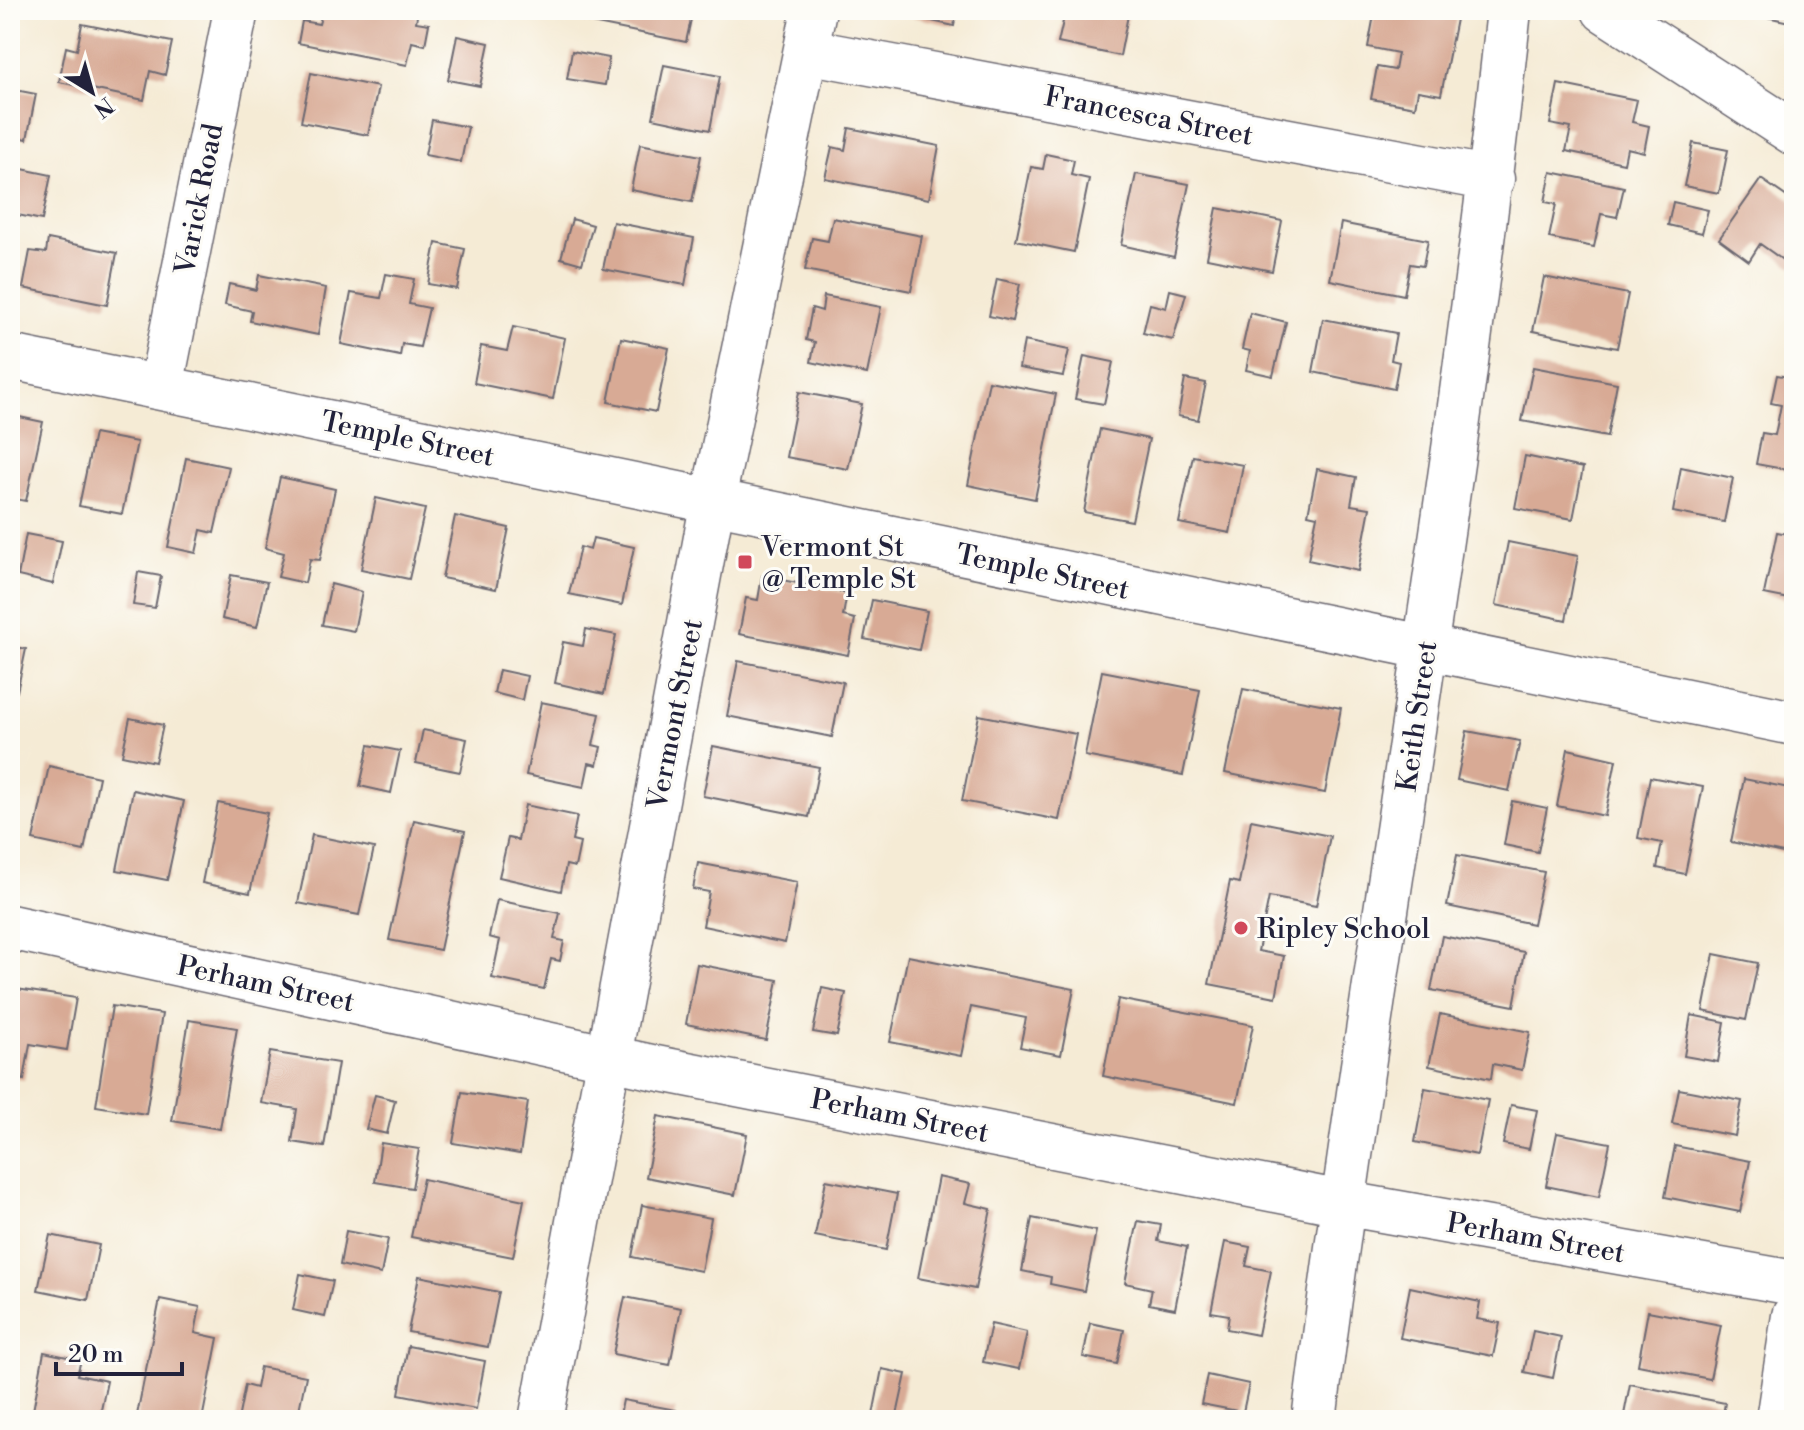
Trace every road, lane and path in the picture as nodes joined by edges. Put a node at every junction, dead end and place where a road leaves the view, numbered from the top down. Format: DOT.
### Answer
graph roads {
  1 [pos="236,10"];
  2 [pos="1509,10"];
  3 [pos="1604,10"];
  4 [pos="810,30"];
  5 [pos="1794,133"];
  6 [pos="1492,179"];
  7 [pos="10,357"];
  8 [pos="161,387"];
  9 [pos="713,500"];
  10 [pos="1426,649"];
  11 [pos="1794,723"];
  12 [pos="10,927"];
  13 [pos="610,1058"];
  14 [pos="1342,1203"];
  15 [pos="1794,1283"];
  16 [pos="1794,1316"];
  17 [pos="541,1420"];
  18 [pos="1314,1420"];
  19 [pos="1778,1420"];
  1 -- 8 [label="street, Varick Road"];
  2 -- 6 [label="street, Keith Street"];
  3 -- 5 [label="street"];
  4 -- 6 [label="street, Francesca Street"];
  4 -- 9 [label="street, Vermont Street"];
  6 -- 10 [label="street, Keith Street"];
  7 -- 8 [label="street, Temple Street"];
  8 -- 9 [label="street, Temple Street"];
  9 -- 10 [label="street, Temple Street"];
  9 -- 13 [label="street, Vermont Street"];
  10 -- 11 [label="street, Temple Street"];
  10 -- 14 [label="street, Keith Street"];
  12 -- 13 [label="street, Perham Street"];
  13 -- 14 [label="street, Perham Street"];
  13 -- 17 [label="street, Vermont Street"];
  14 -- 15 [label="street, Perham Street"];
  14 -- 18 [label="street, Keith Street"];
  16 -- 19 [label="street"];
}
